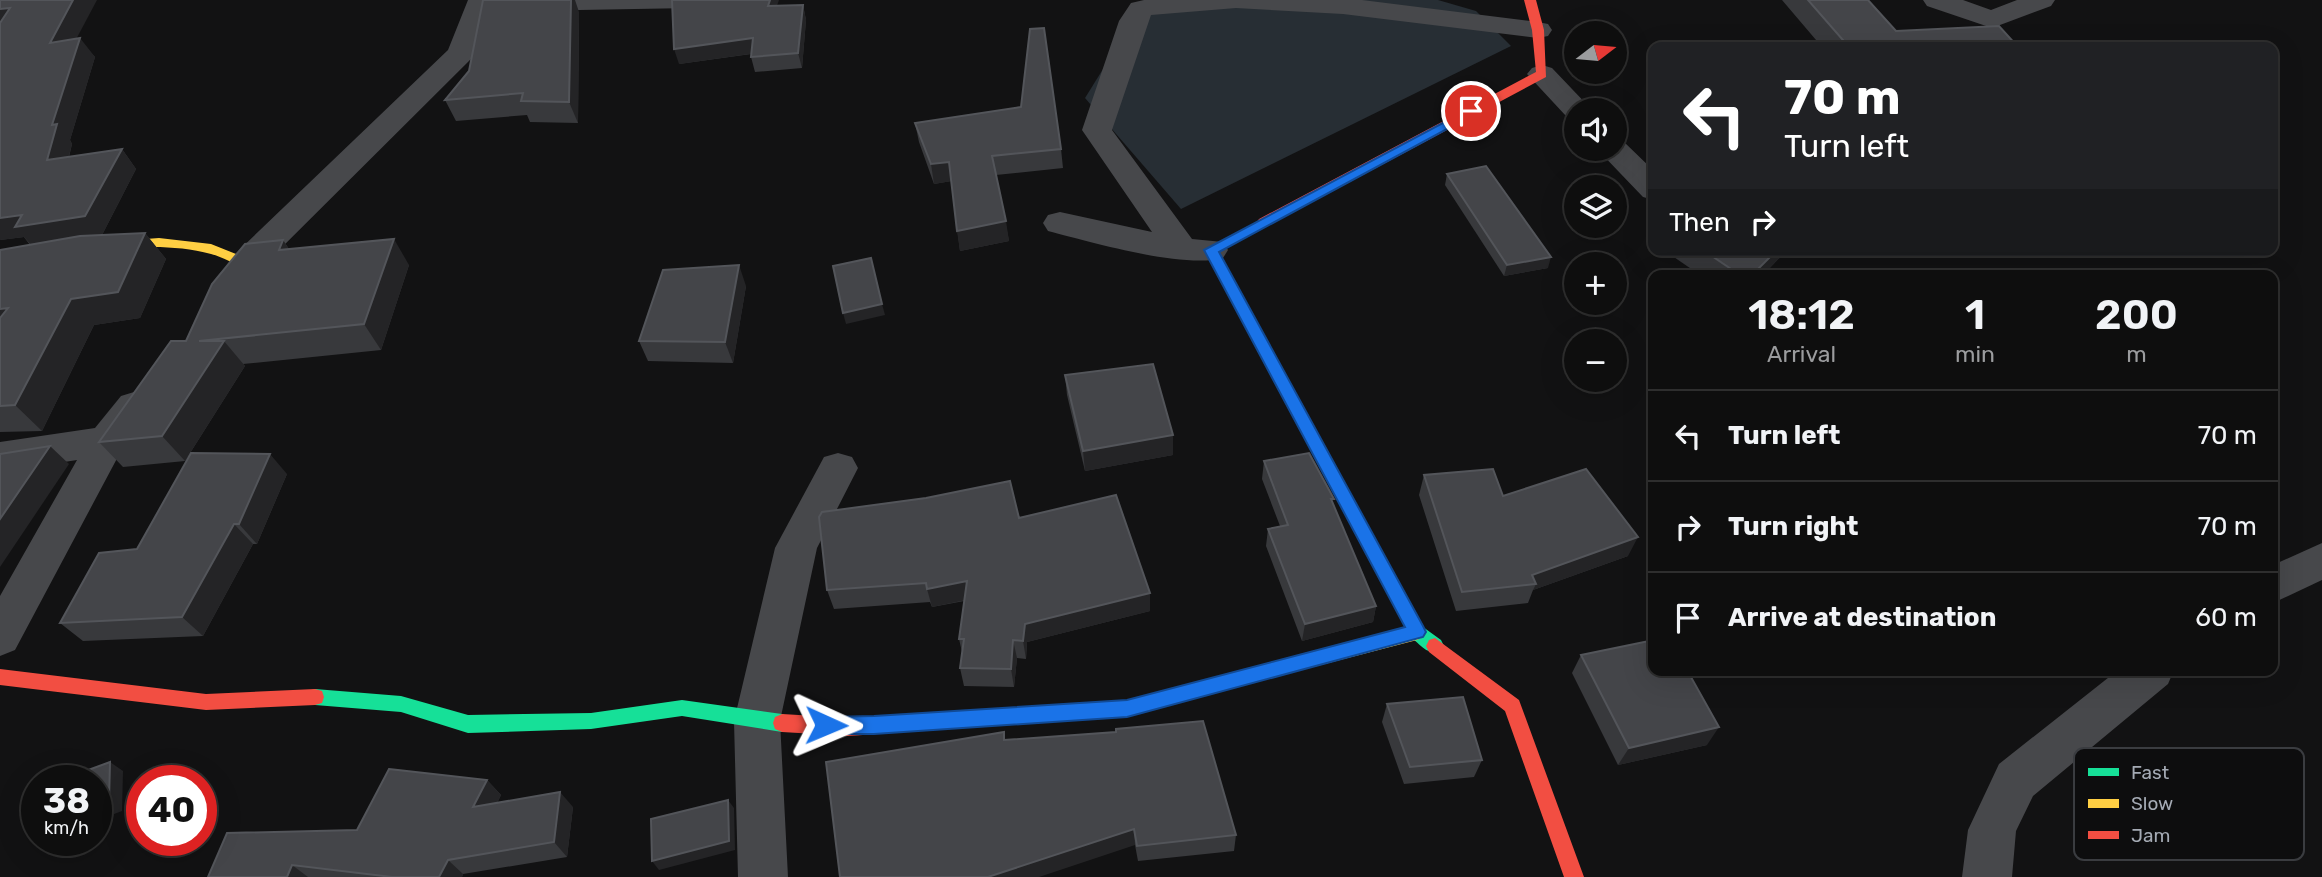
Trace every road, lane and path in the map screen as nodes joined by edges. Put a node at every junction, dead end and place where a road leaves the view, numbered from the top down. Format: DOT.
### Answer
graph roads {
  1 [pos="691,0"];
  2 [pos="1237,0"];
  3 [pos="1531,0"];
  4 [pos="1937,0"];
  5 [pos="2041,0"];
  6 [pos="481,2"];
  7 [pos="1538,30"];
  8 [pos="1542,74"];
  9 [pos="1565,98"];
  10 [pos="1625,161"];
  11 [pos="1648,184"];
  12 [pos="1060,223"];
  13 [pos="1196,250"];
  14 [pos="246,263"];
  15 [pos="0,266"];
  16 [pos="213,305"];
  17 [pos="156,378"];
  18 [pos="107,441"];
  19 [pos="0,457"];
  20 [pos="838,468"];
  21 [pos="2322,561"];
  22 [pos="2278,583"];
  23 [pos="1417,632"];
  24 [pos="0,637"];
  25 [pos="2145,676"];
  26 [pos="0,677"];
  27 [pos="757,721"];
  28 [pos="763,877"];
  29 [pos="1574,877"];
  30 [pos="1987,877"];
  1 -- 6 [label="street"];
  2 -- 7 [label="street"];
  2 -- 13 [label="street"];
  3 -- 7 [label="street"];
  4 -- 5 [label="street"];
  6 -- 14 [label="street"];
  7 -- 8 [label="street"];
  8 -- 9 [label="street"];
  8 -- 13 [label="street"];
  10 -- 11 [label="street"];
  12 -- 13 [label="street"];
  13 -- 23 [label="street"];
  14 -- 15 [label="street"];
  14 -- 16 [label="street"];
  17 -- 18 [label="street"];
  18 -- 19 [label="street"];
  18 -- 24 [label="street"];
  20 -- 27 [label="street"];
  21 -- 22 [label="street"];
  23 -- 27 [label="street"];
  23 -- 29 [label="street"];
  25 -- 30 [label="street"];
  26 -- 27 [label="street"];
  27 -- 28 [label="street"];
}
